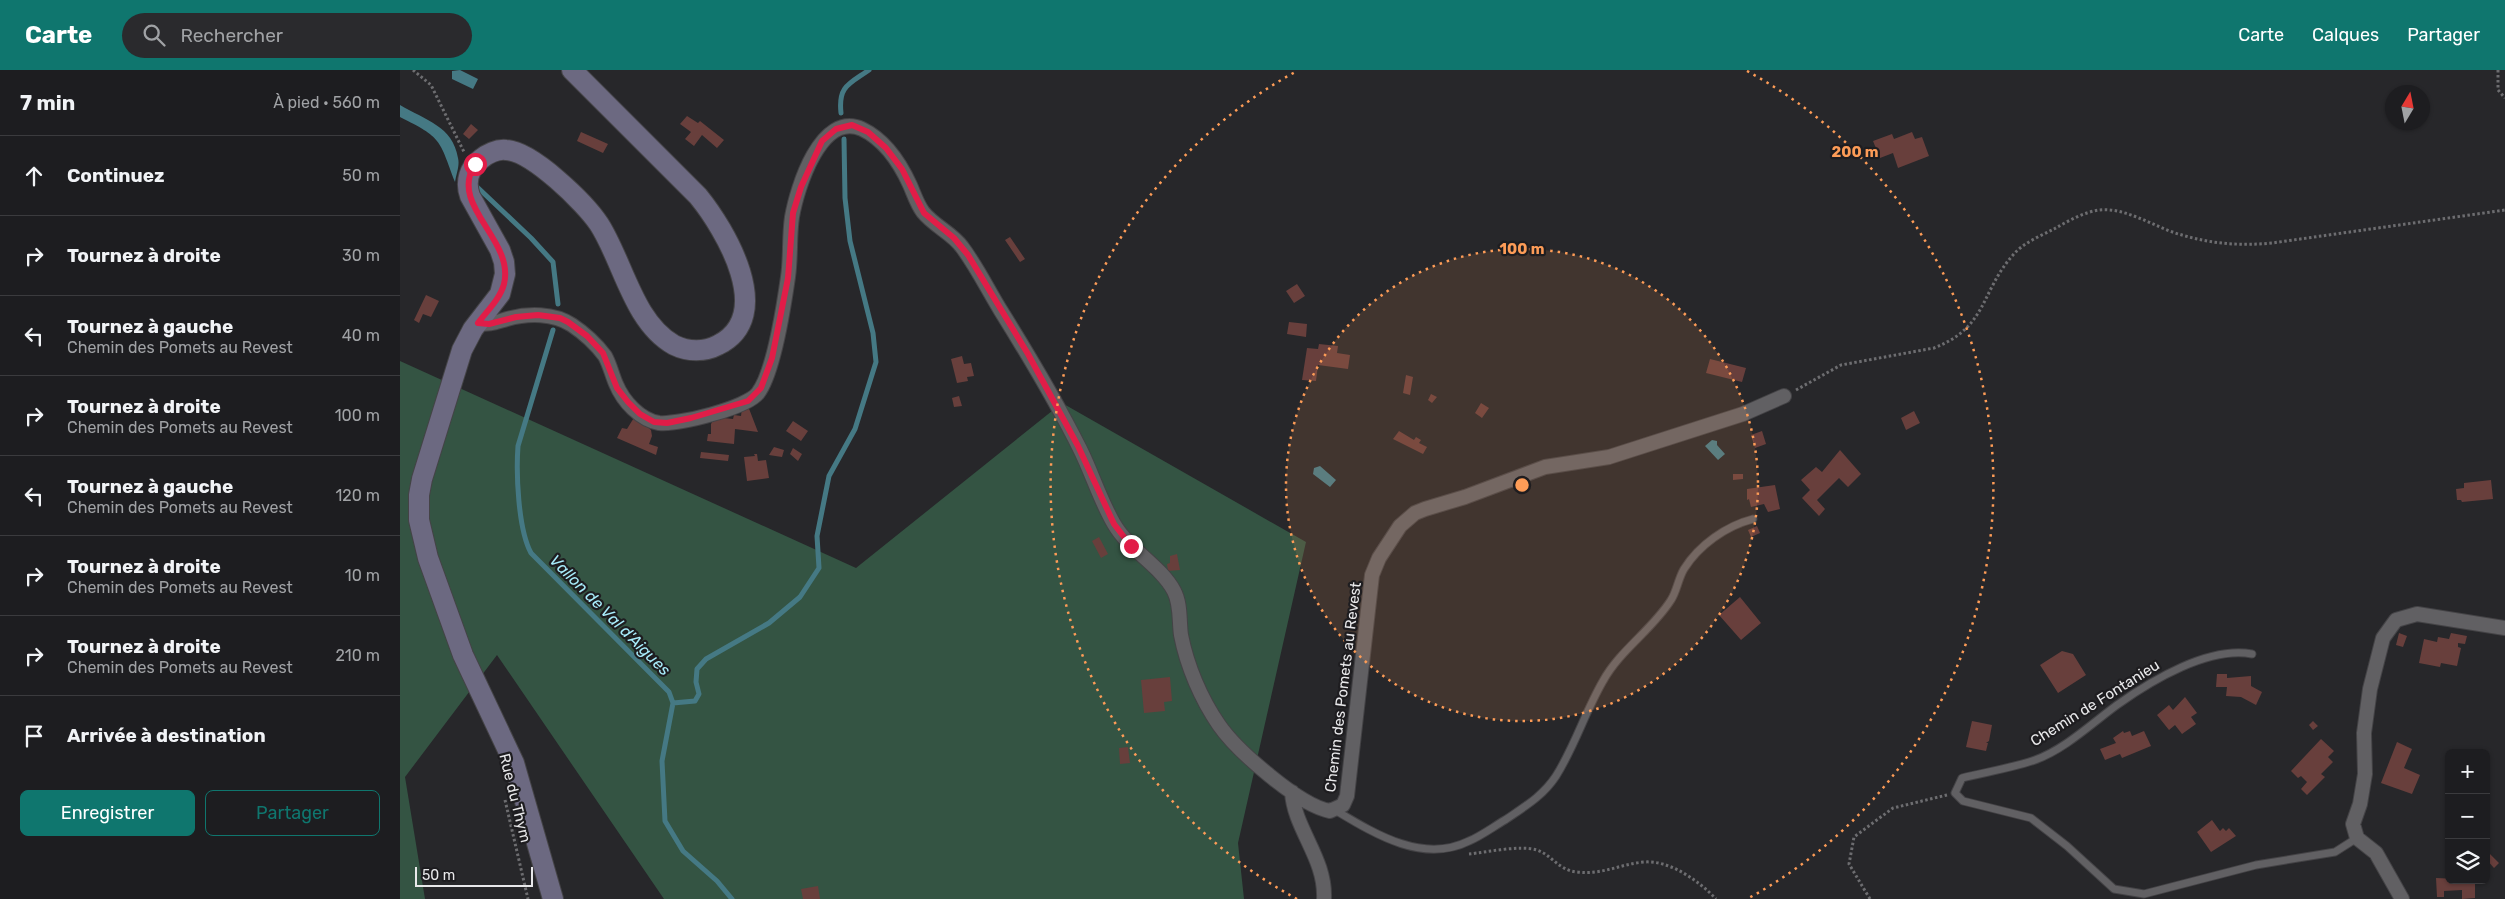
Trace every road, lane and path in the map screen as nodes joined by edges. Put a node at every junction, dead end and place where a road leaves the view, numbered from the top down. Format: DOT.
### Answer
graph roads {
  1 [pos="413,70"];
  2 [pos="572,70"];
  3 [pos="2498,70"];
  4 [pos="2505,98"];
  5 [pos="473,167"];
  6 [pos="2505,210"];
  7 [pos="478,323"];
  8 [pos="1784,396"];
  9 [pos="1753,519"];
  10 [pos="2505,628"];
  11 [pos="2252,654"];
  12 [pos="1292,792"];
  13 [pos="1956,793"];
  14 [pos="503,795"];
  15 [pos="1336,810"];
  16 [pos="2357,838"];
  17 [pos="1448,848"];
  18 [pos="528,899"];
  19 [pos="552,899"];
  20 [pos="1324,899"];
  21 [pos="1716,899"];
  22 [pos="1870,899"];
  23 [pos="2402,899"];
  1 -- 5 [label="path"];
  2 -- 5 [label="street"];
  3 -- 4 [label="path"];
  5 -- 7 [label="street"];
  6 -- 8 [label="path"];
  7 -- 12 [label="street, Chemin des Pomets au Revest"];
  7 -- 19 [label="street"];
  8 -- 15 [label="street, Chemin des Pomets au Revest"];
  9 -- 17 [label="lane"];
  10 -- 16 [label="street"];
  11 -- 13 [label="lane, Chemin de Fontanieu"];
  12 -- 15 [label="street, Chemin des Pomets au Revest"];
  12 -- 20 [label="street"];
  13 -- 16 [label="lane"];
  13 -- 22 [label="path"];
  14 -- 18 [label="path, Rue du Thym"];
  15 -- 17 [label="lane"];
  16 -- 23 [label="street"];
  17 -- 21 [label="path"];
}
